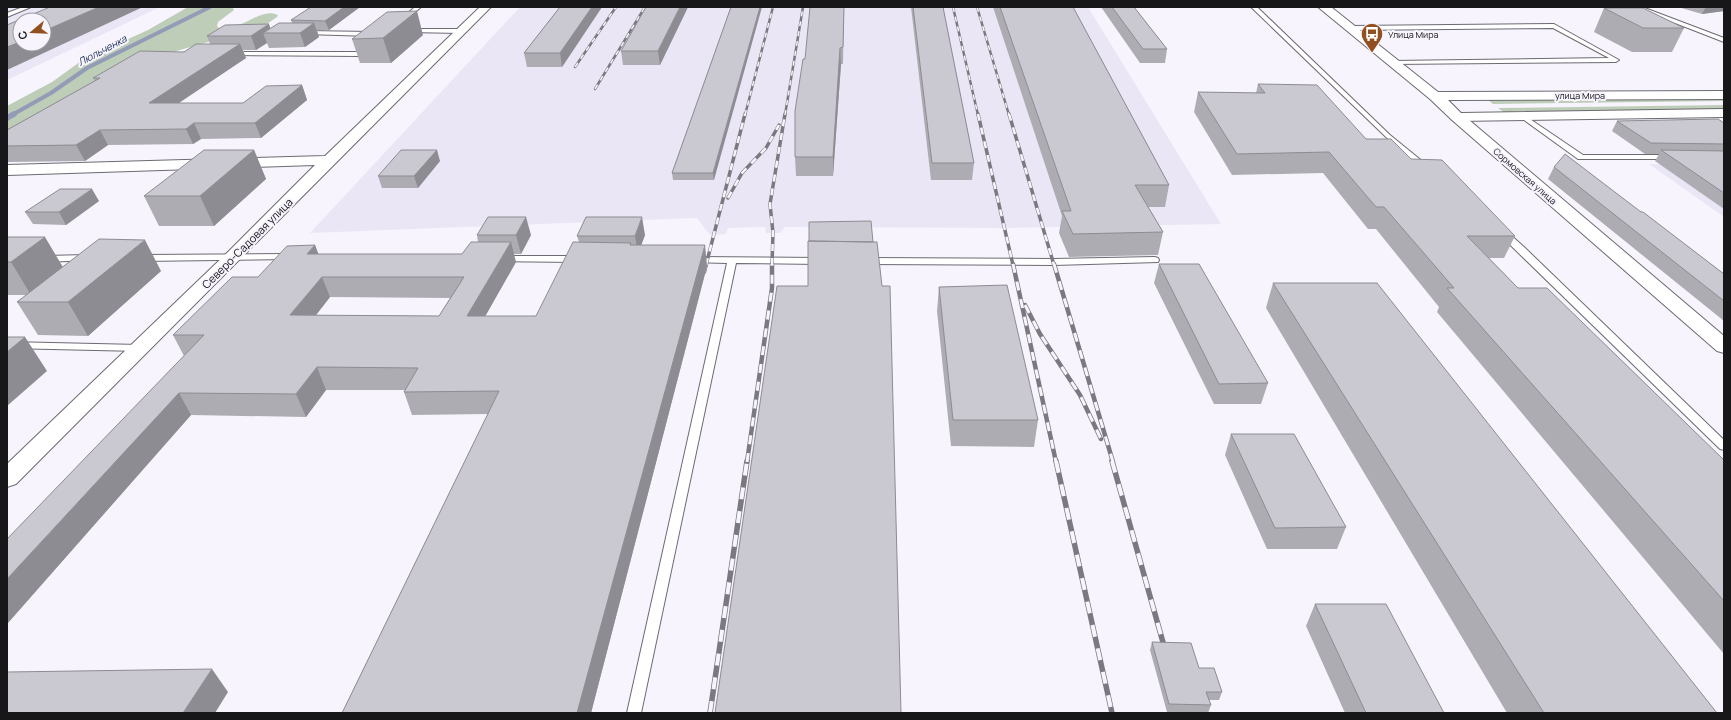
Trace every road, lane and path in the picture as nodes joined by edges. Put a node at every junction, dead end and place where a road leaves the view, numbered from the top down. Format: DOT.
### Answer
graph roads {
  1 [pos="28,7"];
  2 [pos="418,7"];
  3 [pos="486,7"];
  4 [pos="1254,7"];
  5 [pos="1324,7"];
  6 [pos="1637,7"];
  7 [pos="7,15"];
  8 [pos="395,26"];
  9 [pos="1350,28"];
  10 [pos="404,31"];
  11 [pos="461,31"];
  12 [pos="302,33"];
  13 [pos="378,34"];
  14 [pos="1724,40"];
  15 [pos="229,54"];
  16 [pos="1393,62"];
  17 [pos="350,63"];
  18 [pos="1724,95"];
  19 [pos="1435,96"];
  20 [pos="1691,113"];
  21 [pos="1724,113"];
  22 [pos="1522,116"];
  23 [pos="1456,117"];
  24 [pos="1705,121"];
  25 [pos="1676,157"];
  26 [pos="329,160"];
  27 [pos="7,170"];
  28 [pos="1430,172"];
  29 [pos="1497,228"];
  30 [pos="234,256"];
  31 [pos="300,257"];
  32 [pos="100,258"];
  33 [pos="131,258"];
  34 [pos="491,258"];
  35 [pos="37,259"];
  36 [pos="587,259"];
  37 [pos="683,260"];
  38 [pos="1155,260"];
  39 [pos="732,261"];
  40 [pos="829,261"];
  41 [pos="861,261"];
  42 [pos="7,345"];
  43 [pos="1724,347"];
  44 [pos="140,348"];
  45 [pos="1724,446"];
  46 [pos="10,471"];
  47 [pos="634,713"];
  1 -- 7 [label="lane"];
  2 -- 8 [label="lane"];
  3 -- 11 [label="street, Северо-Садовая улица"];
  4 -- 28 [label="lane"];
  5 -- 9 [label="street, Сормовская улица"];
  6 -- 14 [label="lane"];
  9 -- 16 [label="street, Сормовская улица"];
  9 -- 16 [label="lane"];
  10 -- 11 [label="lane"];
  11 -- 26 [label="street, Северо-Садовая улица"];
  12 -- 13 [label="lane"];
  15 -- 17 [label="lane"];
  16 -- 19 [label="street, Сормовская улица"];
  18 -- 19 [label="street, улица Мира"];
  19 -- 23 [label="street, Сормовская улица"];
  20 -- 21 [label="street, улица Мира"];
  20 -- 22 [label="street, улица Мира"];
  20 -- 24 [label="lane"];
  22 -- 23 [label="street, улица Мира"];
  22 -- 25 [label="lane"];
  23 -- 43 [label="street, Сормовская улица"];
  26 -- 27 [label="street"];
  26 -- 30 [label="street, Северо-Садовая улица"];
  29 -- 45 [label="lane"];
  30 -- 31 [label="lane"];
  30 -- 33 [label="lane"];
  30 -- 44 [label="street, Северо-Садовая улица"];
  32 -- 35 [label="lane"];
  34 -- 36 [label="lane"];
  37 -- 39 [label="lane"];
  38 -- 41 [label="lane"];
  39 -- 40 [label="lane"];
  39 -- 47 [label="lane"];
  42 -- 44 [label="lane"];
  44 -- 46 [label="street, Северо-Садовая улица"];
}
